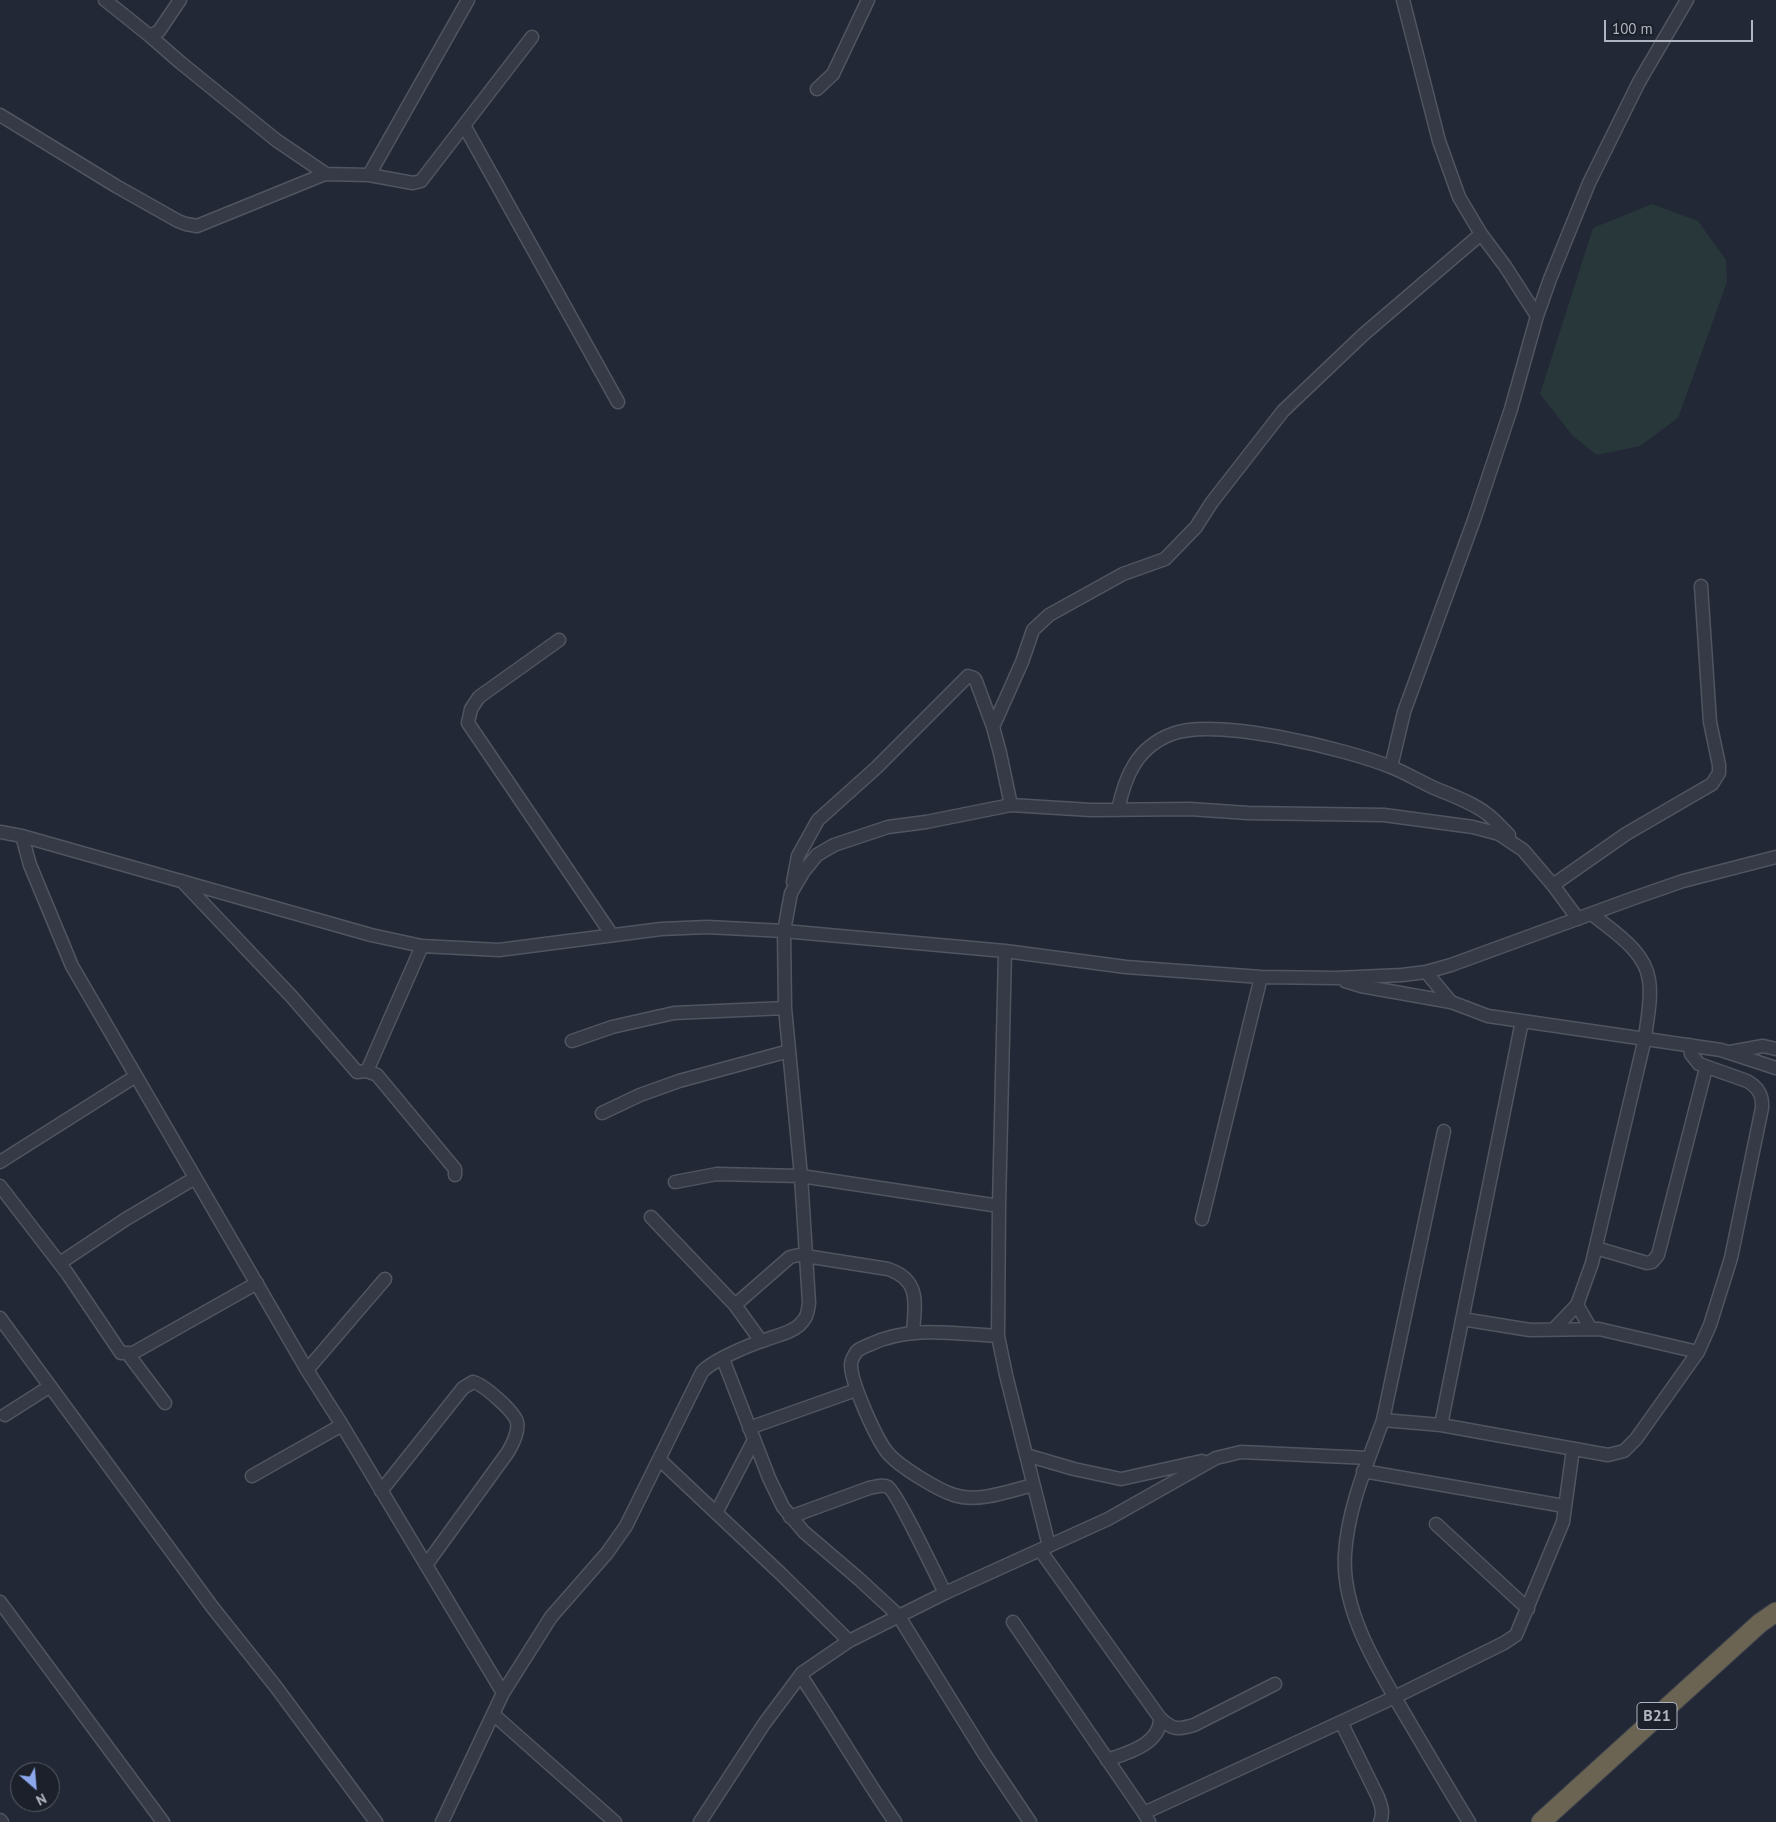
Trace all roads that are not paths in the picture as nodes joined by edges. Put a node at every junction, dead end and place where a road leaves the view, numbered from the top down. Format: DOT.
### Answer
graph roads {
  1 [pos="105,0"];
  2 [pos="180,0"];
  3 [pos="468,0"];
  4 [pos="868,0"];
  5 [pos="1404,0"];
  6 [pos="1688,0"];
  7 [pos="150,36"];
  8 [pos="532,37"];
  9 [pos="818,89"];
  10 [pos="0,115"];
  11 [pos="465,127"];
  12 [pos="326,174"];
  13 [pos="369,175"];
  14 [pos="1481,234"];
  15 [pos="1537,316"];
  16 [pos="618,402"];
  17 [pos="1701,586"];
  18 [pos="559,640"];
  19 [pos="993,727"];
  20 [pos="1391,767"];
  21 [pos="1011,805"];
  22 [pos="1118,810"];
  23 [pos="0,832"];
  24 [pos="22,836"];
  25 [pos="1523,850"];
  26 [pos="1776,857"];
  27 [pos="181,880"];
  28 [pos="1553,885"];
  29 [pos="791,894"];
  30 [pos="1592,914"];
  31 [pos="1578,919"];
  32 [pos="784,930"];
  33 [pos="612,935"];
  34 [pos="422,946"];
  35 [pos="1005,951"];
  36 [pos="1426,972"];
  37 [pos="1261,977"];
  38 [pos="1336,978"];
  39 [pos="1451,1002"];
  40 [pos="785,1008"];
  41 [pos="1522,1021"];
  42 [pos="1645,1038"];
  43 [pos="572,1041"];
  44 [pos="1690,1045"];
  45 [pos="1775,1046"];
  46 [pos="789,1051"];
  47 [pos="1728,1052"];
  48 [pos="1706,1068"];
  49 [pos="1776,1068"];
  50 [pos="367,1072"];
  51 [pos="136,1076"];
  52 [pos="602,1113"];
  53 [pos="1444,1131"];
  54 [pos="0,1162"];
  55 [pos="455,1175"];
  56 [pos="801,1176"];
  57 [pos="195,1178"];
  58 [pos="1006,1178"];
  59 [pos="675,1182"];
  60 [pos="0,1186"];
  61 [pos="999,1206"];
  62 [pos="651,1217"];
  63 [pos="1202,1219"];
  64 [pos="1596,1248"];
  65 [pos="806,1256"];
  66 [pos="60,1263"];
  67 [pos="386,1279"];
  68 [pos="257,1283"];
  69 [pos="735,1304"];
  70 [pos="1577,1305"];
  71 [pos="0,1318"];
  72 [pos="1462,1319"];
  73 [pos="1554,1329"];
  74 [pos="1591,1329"];
  75 [pos="913,1332"];
  76 [pos="998,1336"];
  77 [pos="761,1341"];
  78 [pos="1698,1352"];
  79 [pos="128,1354"];
  80 [pos="723,1359"];
  81 [pos="307,1370"];
  82 [pos="49,1387"];
  83 [pos="856,1390"];
  84 [pos="165,1404"];
  85 [pos="5,1415"];
  86 [pos="1383,1420"];
  87 [pos="342,1424"];
  88 [pos="1442,1425"];
  89 [pos="751,1434"];
  90 [pos="1573,1449"];
  91 [pos="1026,1455"];
  92 [pos="1219,1457"];
  93 [pos="1369,1458"];
  94 [pos="660,1460"];
  95 [pos="1362,1471"];
  96 [pos="252,1476"];
  97 [pos="1033,1485"];
  98 [pos="382,1491"];
  99 [pos="1564,1506"];
  100 [pos="716,1512"];
  101 [pos="790,1517"];
  102 [pos="1436,1524"];
  103 [pos="1044,1548"];
  104 [pos="426,1565"];
  105 [pos="945,1593"];
  106 [pos="0,1602"];
  107 [pos="1528,1609"];
  108 [pos="1776,1612"];
  109 [pos="898,1615"];
  110 [pos="1013,1622"];
  111 [pos="849,1641"];
  112 [pos="801,1676"];
  113 [pos="1275,1684"];
  114 [pos="503,1694"];
  115 [pos="1395,1697"];
  116 [pos="493,1714"];
  117 [pos="1160,1718"];
  118 [pos="1341,1722"];
  119 [pos="1107,1760"];
  120 [pos="1146,1817"];
  121 [pos="162,1822"];
  122 [pos="376,1822"];
  123 [pos="442,1822"];
  124 [pos="615,1822"];
  125 [pos="700,1822"];
  126 [pos="895,1822"];
  127 [pos="1030,1822"];
  128 [pos="1380,1822"];
  129 [pos="1469,1822"];
  130 [pos="1540,1822"];
  1 -- 7 [label="street"];
  2 -- 7 [label="street"];
  3 -- 13 [label="street"];
  4 -- 9 [label="street"];
  5 -- 14 [label="street"];
  6 -- 15 [label="street"];
  7 -- 12 [label="street"];
  8 -- 11 [label="street"];
  10 -- 12 [label="street"];
  11 -- 13 [label="street"];
  11 -- 16 [label="street"];
  12 -- 13 [label="street"];
  14 -- 15 [label="street"];
  14 -- 19 [label="street"];
  15 -- 20 [label="street"];
  17 -- 28 [label="street"];
  18 -- 33 [label="street"];
  19 -- 21 [label="street"];
  19 -- 29 [label="street"];
  20 -- 22 [label="street"];
  20 -- 25 [label="street"];
  21 -- 22 [label="street"];
  21 -- 29 [label="street"];
  22 -- 25 [label="street"];
  23 -- 24 [label="street"];
  24 -- 27 [label="street"];
  24 -- 51 [label="street"];
  25 -- 28 [label="street"];
  26 -- 30 [label="street"];
  27 -- 34 [label="street"];
  27 -- 50 [label="street"];
  28 -- 31 [label="street"];
  29 -- 32 [label="street"];
  30 -- 31 [label="street"];
  30 -- 42 [label="street"];
  31 -- 36 [label="street"];
  32 -- 33 [label="street"];
  32 -- 35 [label="street"];
  32 -- 40 [label="street"];
  33 -- 34 [label="street"];
  34 -- 50 [label="street"];
  35 -- 37 [label="street"];
  35 -- 58 [label="street"];
  35 -- 61 [label="street"];
  36 -- 38 [label="street"];
  36 -- 39 [label="street"];
  37 -- 38 [label="street"];
  37 -- 63 [label="street"];
  38 -- 39 [label="street"];
  39 -- 41 [label="street"];
  40 -- 43 [label="street"];
  40 -- 46 [label="street"];
  41 -- 42 [label="street"];
  41 -- 72 [label="street"];
  42 -- 44 [label="street"];
  42 -- 64 [label="street"];
  44 -- 47 [label="street"];
  44 -- 48 [label="street"];
  45 -- 47 [label="street"];
  46 -- 52 [label="street"];
  46 -- 56 [label="street"];
  47 -- 49 [label="street"];
  48 -- 64 [label="street"];
  48 -- 78 [label="street"];
  50 -- 55 [label="street"];
  51 -- 54 [label="street"];
  51 -- 57 [label="street"];
  53 -- 86 [label="street"];
  56 -- 59 [label="street"];
  56 -- 61 [label="street"];
  56 -- 65 [label="street"];
  57 -- 66 [label="street"];
  57 -- 68 [label="street"];
  60 -- 66 [label="street"];
  61 -- 76 [label="street"];
  62 -- 69 [label="street"];
  64 -- 70 [label="street"];
  65 -- 69 [label="street"];
  65 -- 75 [label="street"];
  65 -- 77 [label="street"];
  66 -- 79 [label="street"];
  67 -- 81 [label="street"];
  68 -- 79 [label="street"];
  68 -- 81 [label="street"];
  69 -- 77 [label="street"];
  70 -- 73 [label="street"];
  70 -- 74 [label="street"];
  71 -- 82 [label="street"];
  72 -- 73 [label="street"];
  72 -- 88 [label="street"];
  73 -- 74 [label="street"];
  74 -- 78 [label="street"];
  75 -- 76 [label="street"];
  75 -- 83 [label="street"];
  76 -- 91 [label="street"];
  77 -- 80 [label="street"];
  78 -- 90 [label="street"];
  79 -- 84 [label="street"];
  80 -- 89 [label="street"];
  80 -- 94 [label="street"];
  81 -- 87 [label="street"];
  82 -- 85 [label="street"];
  82 -- 122 [label="street"];
  83 -- 89 [label="street"];
  83 -- 97 [label="street"];
  86 -- 88 [label="street"];
  86 -- 93 [label="street"];
  87 -- 96 [label="street"];
  87 -- 98 [label="street"];
  88 -- 90 [label="street"];
  89 -- 100 [label="street"];
  89 -- 101 [label="street"];
  90 -- 99 [label="street"];
  91 -- 92 [label="street"];
  91 -- 97 [label="street"];
  92 -- 93 [label="street"];
  92 -- 103 [label="street"];
  93 -- 95 [label="street"];
  94 -- 100 [label="street"];
  94 -- 114 [label="street"];
  95 -- 99 [label="street"];
  95 -- 115 [label="street"];
  97 -- 103 [label="street"];
  98 -- 104 [label="street"];
  98 -- 104 [label="street"];
  99 -- 107 [label="street"];
  100 -- 111 [label="street"];
  101 -- 105 [label="street"];
  101 -- 109 [label="street"];
  102 -- 107 [label="street"];
  103 -- 105 [label="street"];
  103 -- 117 [label="street"];
  104 -- 114 [label="street"];
  105 -- 109 [label="street"];
  106 -- 121 [label="street"];
  107 -- 115 [label="street"];
  108 -- 130 [label="highway, B21"];
  109 -- 111 [label="street"];
  109 -- 127 [label="street"];
  110 -- 119 [label="street"];
  111 -- 112 [label="street"];
  112 -- 125 [label="street"];
  112 -- 126 [label="street"];
  113 -- 117 [label="street"];
  114 -- 116 [label="street"];
  115 -- 118 [label="street"];
  115 -- 129 [label="street"];
  116 -- 123 [label="street"];
  116 -- 124 [label="street"];
  117 -- 119 [label="street"];
  118 -- 120 [label="street"];
  118 -- 128 [label="street"];
  119 -- 120 [label="street"];
}
